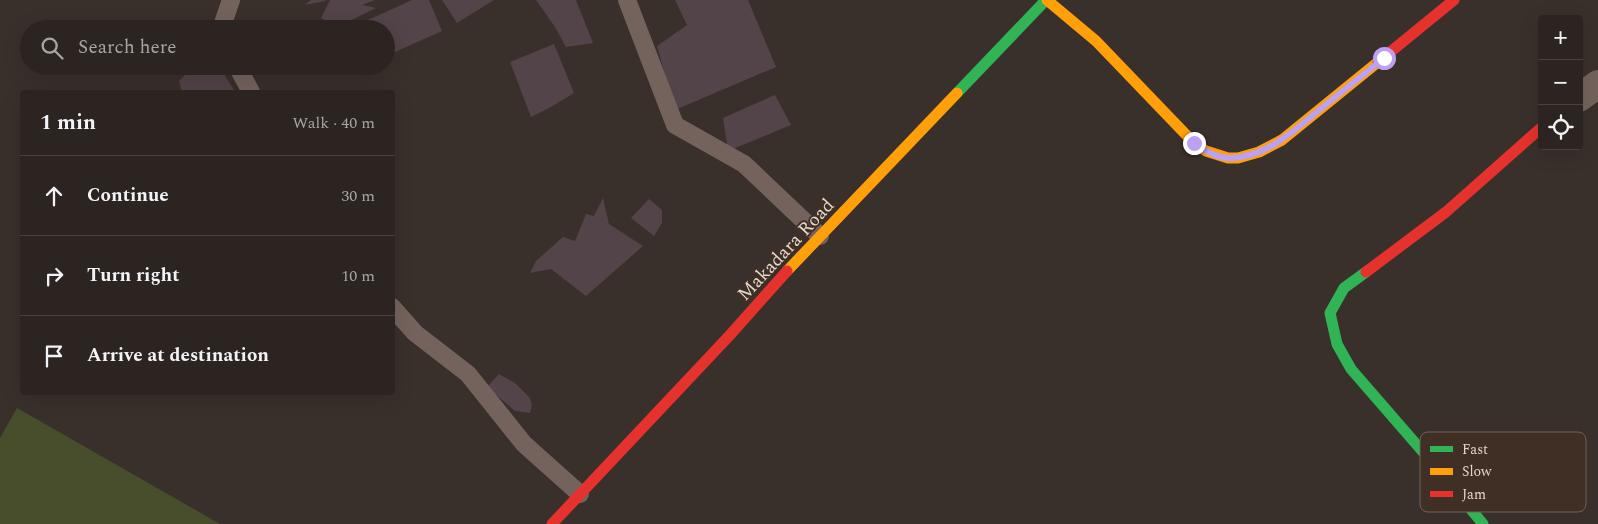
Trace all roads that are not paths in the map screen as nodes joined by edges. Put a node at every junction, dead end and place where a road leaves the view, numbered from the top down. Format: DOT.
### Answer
graph roads {
  1 [pos="231,0"];
  2 [pos="627,0"];
  3 [pos="1047,0"];
  4 [pos="1454,0"];
  5 [pos="224,20"];
  6 [pos="242,75"];
  7 [pos="1598,84"];
  8 [pos="250,90"];
  9 [pos="1583,95"];
  10 [pos="1538,131"];
  11 [pos="820,236"];
  12 [pos="395,310"];
  13 [pos="1420,449"];
  14 [pos="580,494"];
  15 [pos="1472,512"];
  16 [pos="552,524"];
  17 [pos="1482,524"];
  1 -- 5 [label="lane"];
  2 -- 11 [label="lane"];
  3 -- 4 [label="street"];
  3 -- 11 [label="street, Makadara Road"];
  6 -- 8 [label="lane"];
  7 -- 9 [label="street"];
  10 -- 13 [label="street"];
  11 -- 14 [label="street, Makadara Road"];
  12 -- 14 [label="lane"];
  14 -- 16 [label="street, Makadara Road"];
  15 -- 17 [label="street"];
}
